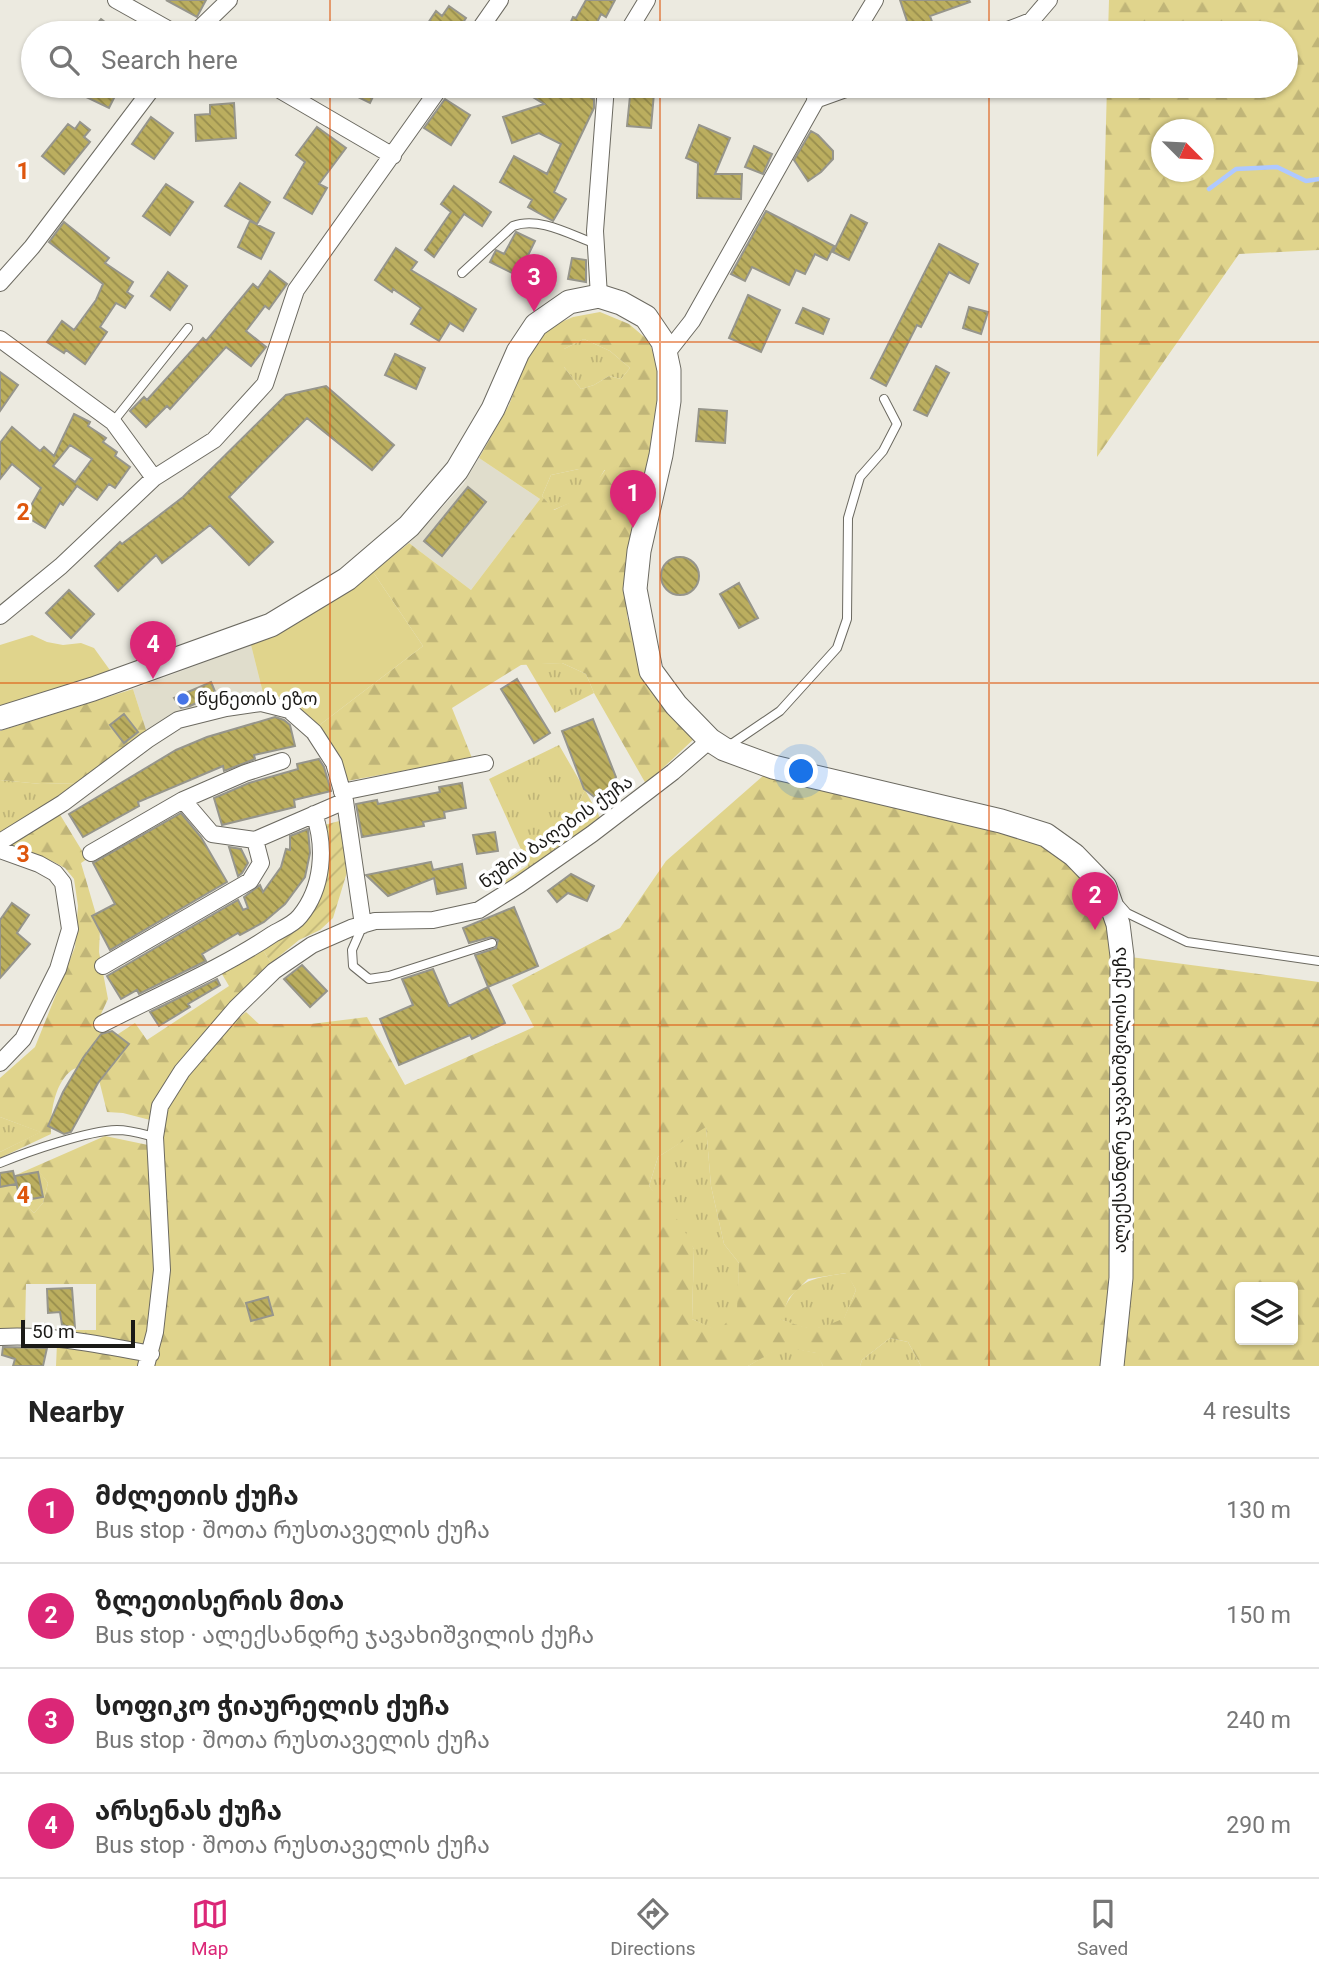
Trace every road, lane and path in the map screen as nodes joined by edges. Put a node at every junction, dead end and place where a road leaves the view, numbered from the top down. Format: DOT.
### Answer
graph roads {
  1 [pos="116,0"];
  2 [pos="229,0"];
  3 [pos="500,0"];
  4 [pos="647,0"];
  5 [pos="875,0"];
  6 [pos="1049,0"];
  7 [pos="154,21"];
  8 [pos="207,21"];
  9 [pos="485,21"];
  10 [pos="634,21"];
  11 [pos="862,21"];
  12 [pos="1031,21"];
  13 [pos="145,98"];
  14 [pos="294,98"];
  15 [pos="433,98"];
  16 [pos="605,98"];
  17 [pos="821,98"];
  18 [pos="815,100"];
  19 [pos="393,156"];
  20 [pos="596,244"];
  21 [pos="461,273"];
  22 [pos="0,283"];
  23 [pos="599,296"];
  24 [pos="188,328"];
  25 [pos="0,339"];
  26 [pos="666,354"];
  27 [pos="884,399"];
  28 [pos="113,422"];
  29 [pos="154,478"];
  30 [pos="0,615"];
  31 [pos="0,718"];
  32 [pos="717,745"];
  33 [pos="282,761"];
  34 [pos="485,763"];
  35 [pos="343,797"];
  36 [pos="183,800"];
  37 [pos="314,814"];
  38 [pos="255,840"];
  39 [pos="0,842"];
  40 [pos="0,850"];
  41 [pos="91,853"];
  42 [pos="1105,887"];
  43 [pos="363,925"];
  44 [pos="492,943"];
  45 [pos="1319,961"];
  46 [pos="103,966"];
  47 [pos="102,1024"];
  48 [pos="0,1063"];
  49 [pos="155,1137"];
  50 [pos="0,1163"];
  51 [pos="0,1336"];
  52 [pos="148,1360"];
  53 [pos="1112,1366"];
  1 -- 7 [label="street"];
  2 -- 8 [label="street"];
  3 -- 9 [label="street"];
  4 -- 10 [label="street"];
  5 -- 11 [label="street"];
  6 -- 12 [label="street"];
  13 -- 22 [label="street"];
  14 -- 19 [label="street"];
  15 -- 19 [label="street"];
  16 -- 20 [label="street"];
  17 -- 18 [label="street"];
  18 -- 26 [label="street"];
  19 -- 29 [label="street"];
  20 -- 21 [label="lane"];
  20 -- 23 [label="street"];
  23 -- 26 [label="main road"];
  23 -- 31 [label="main road"];
  24 -- 28 [label="lane"];
  25 -- 28 [label="street"];
  26 -- 32 [label="main road"];
  27 -- 32 [label="lane"];
  28 -- 29 [label="street"];
  29 -- 30 [label="street"];
  32 -- 42 [label="main road, ალექსანდრე ჯავახიშვილის ქუჩა"];
  32 -- 43 [label="street, ნუშის ბაღების ქუჩა"];
  33 -- 36 [label="street"];
  34 -- 35 [label="street"];
  35 -- 37 [label="street"];
  35 -- 39 [label="street"];
  35 -- 43 [label="street"];
  36 -- 38 [label="street"];
  36 -- 41 [label="street"];
  37 -- 38 [label="street"];
  37 -- 47 [label="street"];
  38 -- 46 [label="street"];
  40 -- 48 [label="street"];
  42 -- 45 [label="lane"];
  42 -- 53 [label="main road, ალექსანდრე ჯავახიშვილის ქუჩა"];
  43 -- 44 [label="lane"];
  43 -- 49 [label="street, ნუშის ბაღების ქუჩა"];
  49 -- 50 [label="lane"];
  49 -- 52 [label="street, ნუშის ბაღების ქუჩა"];
  51 -- 52 [label="street"];
}
